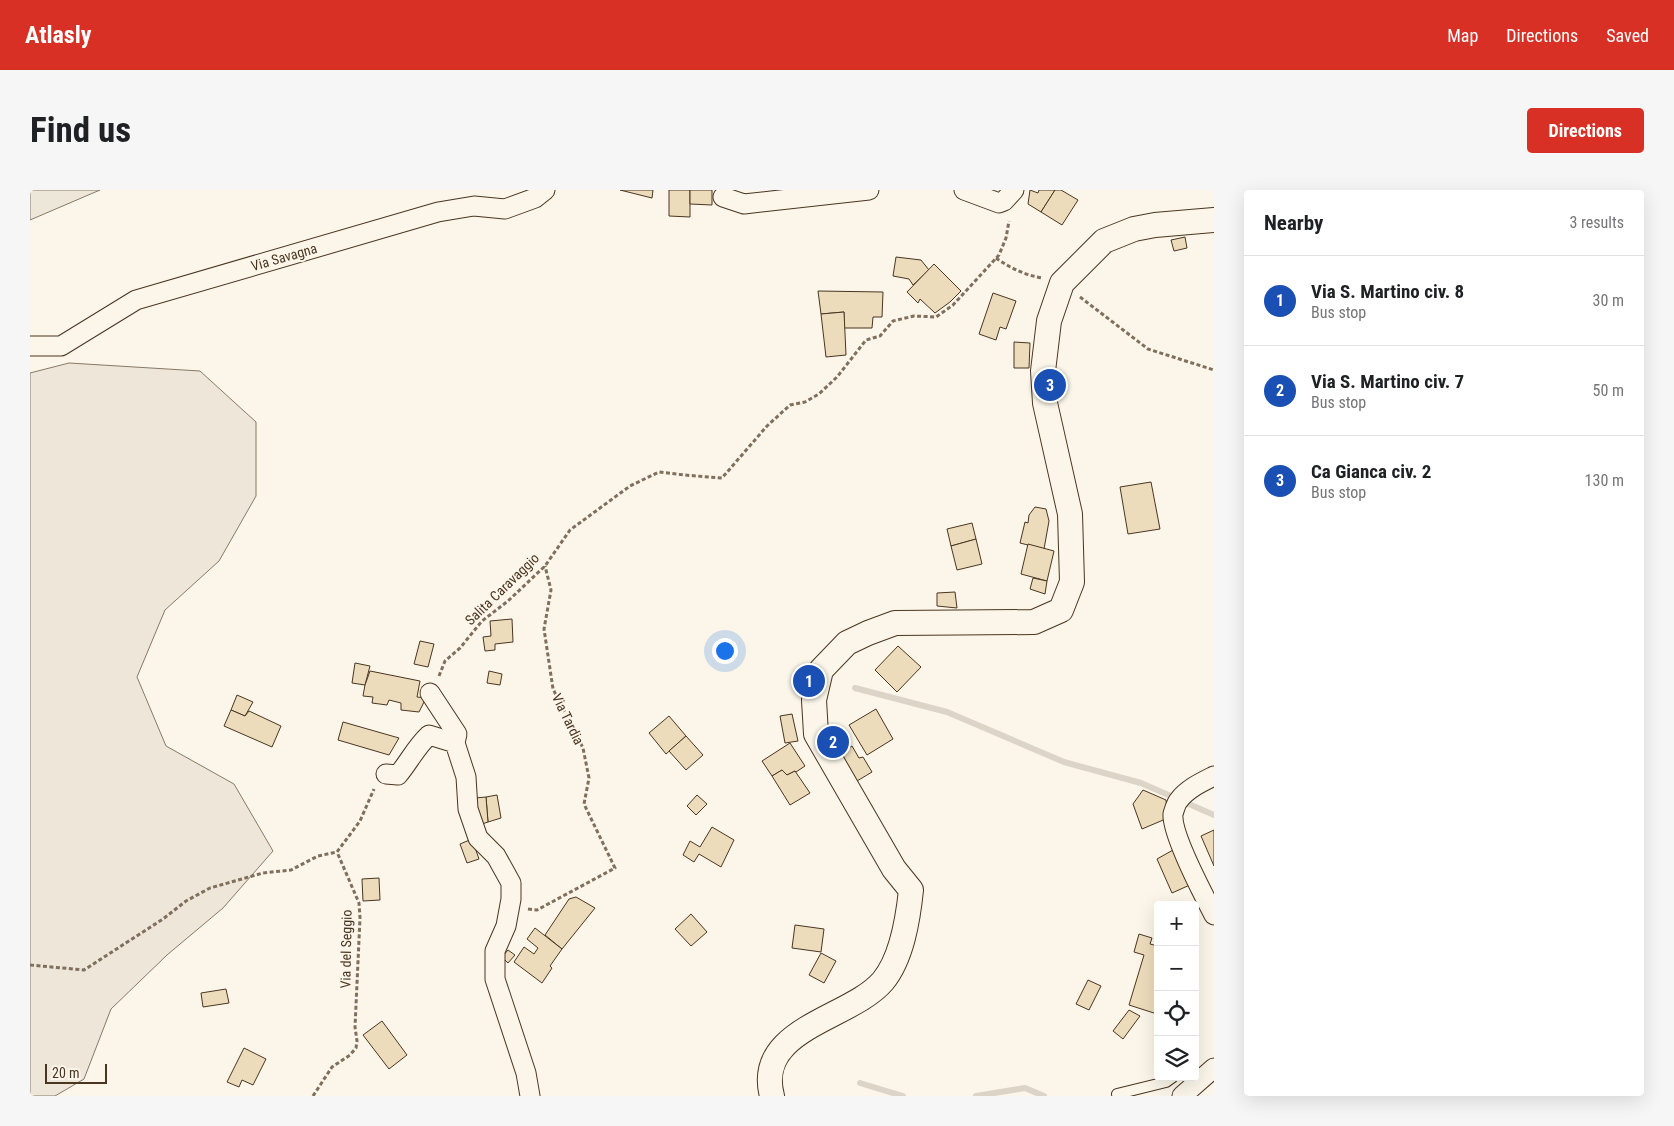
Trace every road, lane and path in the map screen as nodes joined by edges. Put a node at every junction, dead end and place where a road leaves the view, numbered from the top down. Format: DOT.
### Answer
graph roads {
  1 [pos="545,190"];
  2 [pos="870,190"];
  3 [pos="964,190"];
  4 [pos="1014,190"];
  5 [pos="723,197"];
  6 [pos="1011,212"];
  7 [pos="1214,220"];
  8 [pos="996,258"];
  9 [pos="1062,283"];
  10 [pos="30,346"];
  11 [pos="1214,370"];
  12 [pos="545,566"];
  13 [pos="430,693"];
  14 [pos="455,742"];
  15 [pos="386,774"];
  16 [pos="1214,776"];
  17 [pos="337,852"];
  18 [pos="509,912"];
  19 [pos="1214,915"];
  20 [pos="30,965"];
  21 [pos="1204,1073"];
  22 [pos="1168,1081"];
  23 [pos="1117,1094"];
  24 [pos="313,1096"];
  25 [pos="530,1096"];
  26 [pos="772,1096"];
  27 [pos="1182,1096"];
  1 -- 10 [label="street, Via Savagna"];
  2 -- 5 [label="street"];
  3 -- 4 [label="street"];
  6 -- 8 [label="path, Salita Caravaggio"];
  7 -- 9 [label="street"];
  8 -- 9 [label="path"];
  8 -- 12 [label="path, Salita Caravaggio"];
  9 -- 11 [label="path"];
  9 -- 26 [label="street"];
  12 -- 13 [label="path, Salita Caravaggio"];
  12 -- 18 [label="path, Via Tardia"];
  13 -- 14 [label="street"];
  14 -- 15 [label="street"];
  14 -- 18 [label="street"];
  15 -- 17 [label="path"];
  16 -- 19 [label="street"];
  17 -- 20 [label="path"];
  17 -- 24 [label="path, Via del Seggio"];
  18 -- 25 [label="street"];
  21 -- 27 [label="street"];
  22 -- 23 [label="lane"];
}
